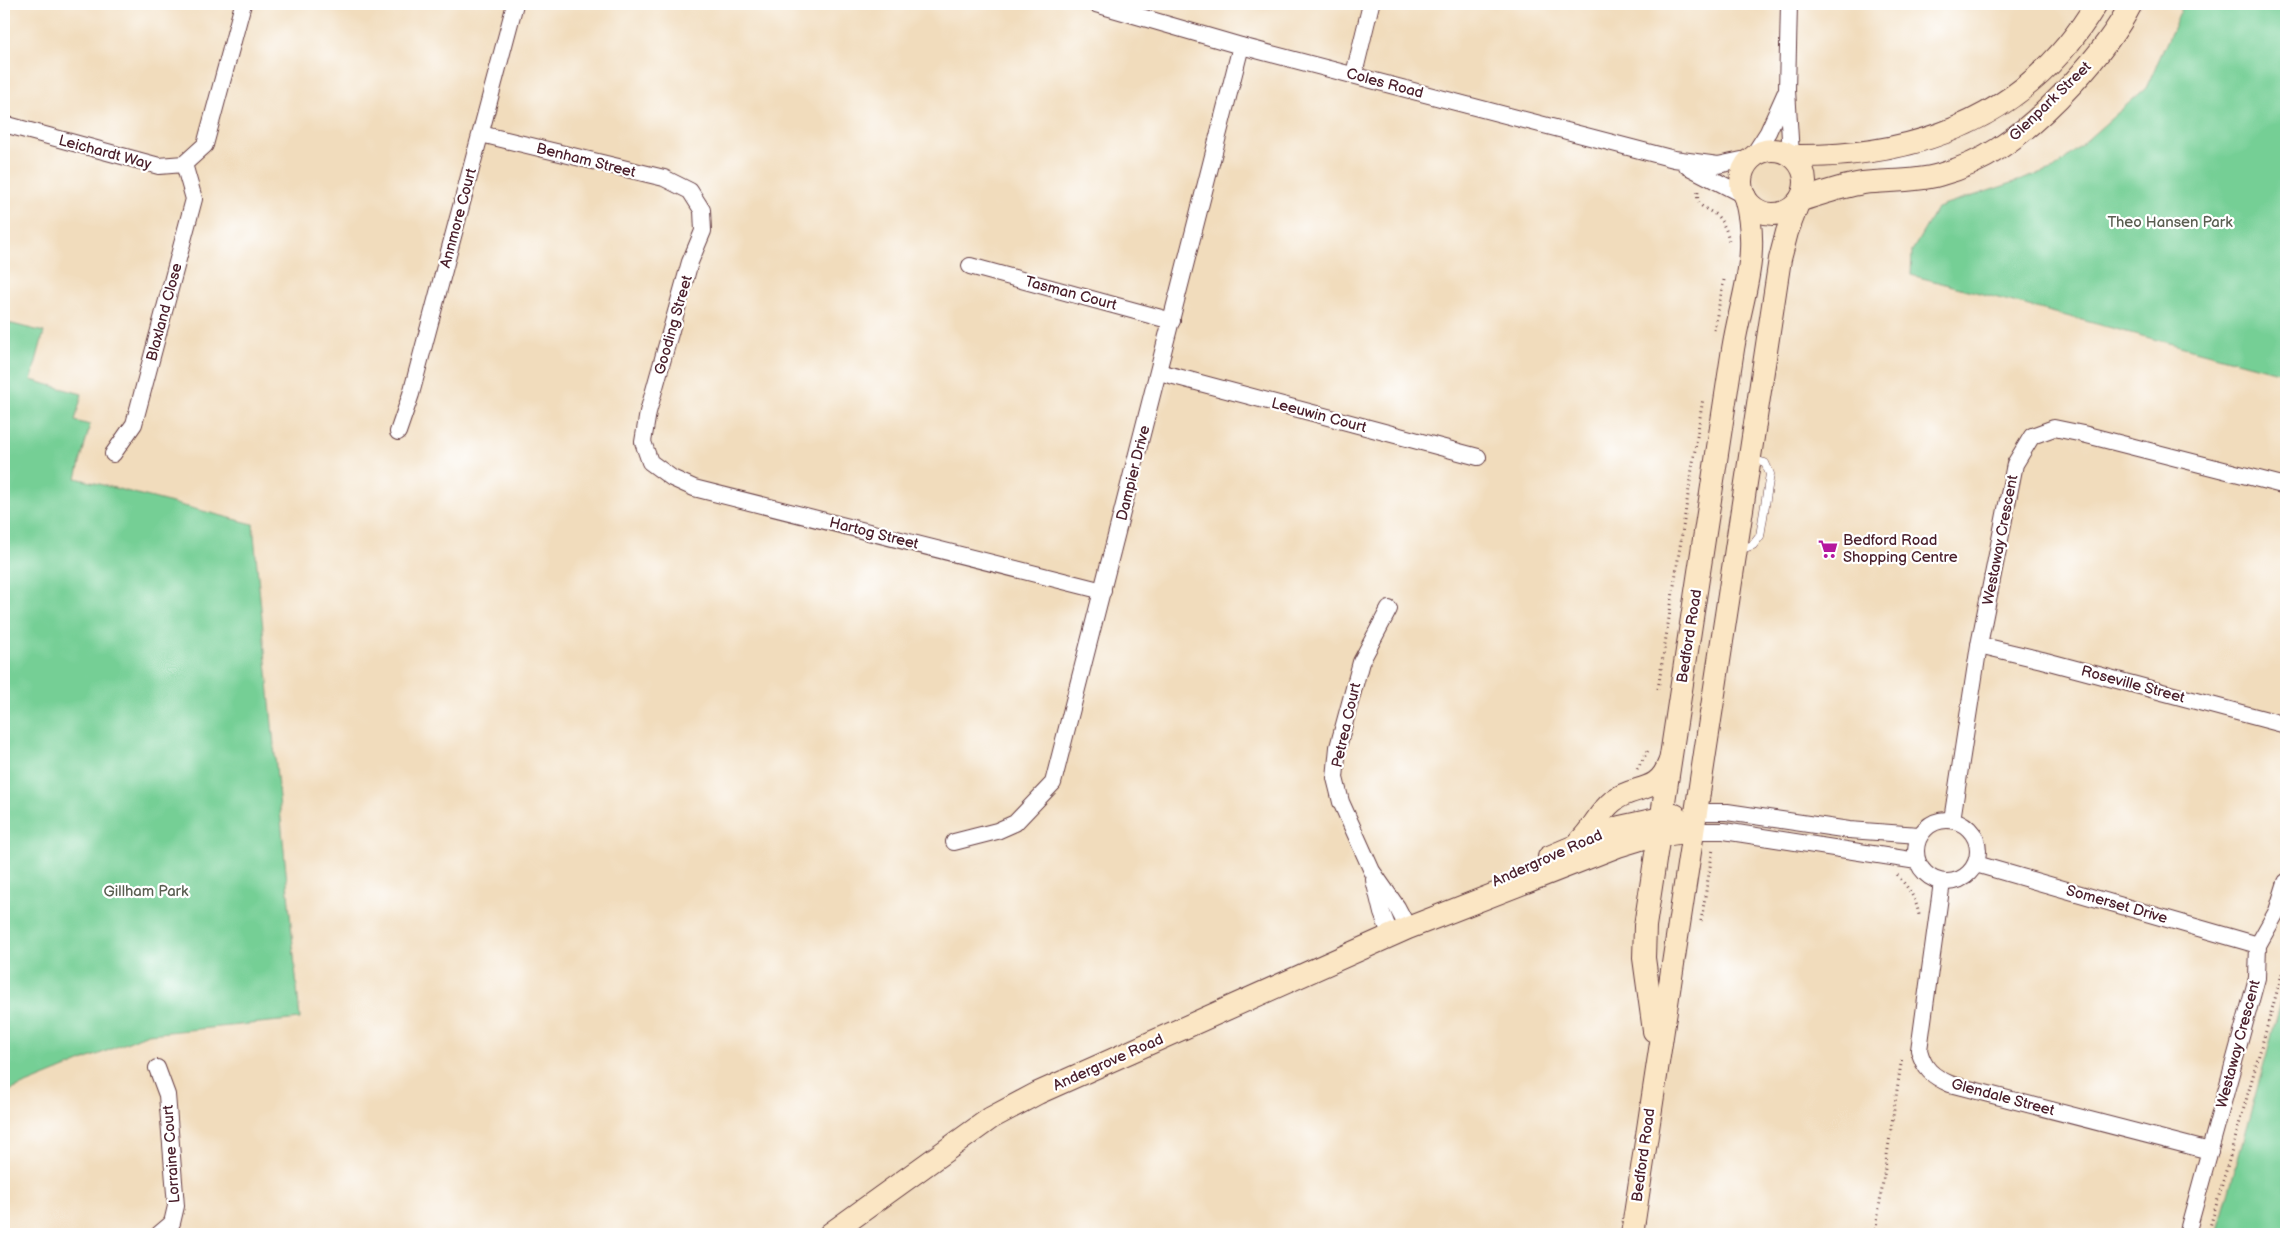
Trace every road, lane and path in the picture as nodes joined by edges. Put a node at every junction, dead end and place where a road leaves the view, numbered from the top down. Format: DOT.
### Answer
graph roads {
  1 [pos="243,4"];
  2 [pos="515,4"];
  3 [pos="1098,4"];
  4 [pos="1371,4"];
  5 [pos="1789,4"];
  6 [pos="2096,4"];
  7 [pos="2131,4"];
  8 [pos="1241,46"];
  9 [pos="1354,74"];
  10 [pos="1787,90"];
  11 [pos="4,124"];
  12 [pos="481,134"];
  13 [pos="1791,155"];
  14 [pos="1751,158"];
  15 [pos="1674,159"];
  16 [pos="184,164"];
  17 [pos="1699,187"];
  18 [pos="690,191"];
  19 [pos="1744,196"];
  20 [pos="1800,200"];
  21 [pos="1729,247"];
  22 [pos="970,266"];
  23 [pos="1726,273"];
  24 [pos="1172,321"];
  25 [pos="1712,338"];
  26 [pos="1159,372"];
  27 [pos="1704,391"];
  28 [pos="398,432"];
  29 [pos="113,454"];
  30 [pos="1478,457"];
  31 [pos="650,462"];
  32 [pos="2286,486"];
  33 [pos="1103,591"];
  34 [pos="1389,609"];
  35 [pos="1979,646"];
  36 [pos="1657,695"];
  37 [pos="2286,725"];
  38 [pos="1650,743"];
  39 [pos="1669,762"];
  40 [pos="1636,770"];
  41 [pos="1952,820"];
  42 [pos="1693,821"];
  43 [pos="1659,827"];
  44 [pos="1920,835"];
  45 [pos="954,842"];
  46 [pos="1718,846"];
  47 [pos="1567,850"];
  48 [pos="1917,861"];
  49 [pos="1976,864"];
  50 [pos="1891,869"];
  51 [pos="1942,882"];
  52 [pos="2286,882"];
  53 [pos="1919,916"];
  54 [pos="1701,922"];
  55 [pos="1399,932"];
  56 [pos="2258,945"];
  57 [pos="2286,960"];
  58 [pos="1903,1052"];
  59 [pos="157,1068"];
  60 [pos="1655,1077"];
  61 [pos="2210,1151"];
  62 [pos="159,1234"];
  63 [pos="830,1234"];
  64 [pos="1632,1234"];
  65 [pos="1875,1234"];
  66 [pos="2187,1234"];
  67 [pos="2208,1234"];
  1 -- 16 [label="street"];
  2 -- 12 [label="street, Annmore Court"];
  3 -- 8 [label="street, Coles Road"];
  4 -- 9 [label="street"];
  5 -- 10 [label="street"];
  6 -- 13 [label="street, Glenpark Street"];
  7 -- 20 [label="street, Glenpark Street"];
  8 -- 9 [label="street, Coles Road"];
  8 -- 24 [label="street, Dampier Drive"];
  9 -- 15 [label="street, Coles Road"];
  10 -- 13 [label="street"];
  10 -- 14 [label="street"];
  11 -- 16 [label="street, Leichardt Way"];
  12 -- 18 [label="street, Benham Street"];
  12 -- 28 [label="street, Annmore Court"];
  13 -- 14 [label="street"];
  13 -- 20 [label="street"];
  14 -- 15 [label="street, Coles Road"];
  14 -- 19 [label="street"];
  15 -- 19 [label="street, Coles Road"];
  16 -- 29 [label="street, Blaxland Close"];
  17 -- 21 [label="path"];
  18 -- 31 [label="street, Gooding Street"];
  19 -- 20 [label="street"];
  19 -- 39 [label="street, Bedford Road"];
  20 -- 42 [label="street, Bedford Road"];
  22 -- 24 [label="street, Tasman Court"];
  23 -- 25 [label="path"];
  24 -- 26 [label="street, Dampier Drive"];
  26 -- 30 [label="street, Leeuwin Court"];
  26 -- 33 [label="street, Dampier Drive"];
  27 -- 36 [label="path"];
  31 -- 33 [label="street, Hartog Street"];
  32 -- 35 [label="street, Westaway Crescent"];
  33 -- 45 [label="street, Dampier Drive"];
  34 -- 55 [label="street, Petrea Court"];
  35 -- 37 [label="street, Roseville Street"];
  35 -- 41 [label="street, Westaway Crescent"];
  38 -- 40 [label="path"];
  39 -- 43 [label="street, Bedford Road"];
  39 -- 47 [label="street"];
  41 -- 44 [label="street"];
  41 -- 49 [label="street"];
  42 -- 43 [label="street, Andergrove Road"];
  42 -- 44 [label="street"];
  42 -- 48 [label="street"];
  42 -- 60 [label="street, Bedford Road"];
  43 -- 47 [label="street, Andergrove Road"];
  43 -- 55 [label="street, Andergrove Road"];
  43 -- 60 [label="street, Bedford Road"];
  44 -- 48 [label="street"];
  46 -- 54 [label="path"];
  47 -- 55 [label="street, Andergrove Road"];
  48 -- 51 [label="street"];
  49 -- 51 [label="street"];
  49 -- 56 [label="street, Somerset Drive"];
  50 -- 53 [label="path"];
  51 -- 61 [label="street, Glendale Street"];
  52 -- 56 [label="street, Westaway Crescent"];
  55 -- 63 [label="street, Andergrove Road"];
  56 -- 61 [label="street, Westaway Crescent"];
  57 -- 67 [label="path"];
  58 -- 65 [label="path"];
  59 -- 62 [label="street, Lorraine Court"];
  60 -- 64 [label="street, Bedford Road"];
  61 -- 66 [label="street"];
}
